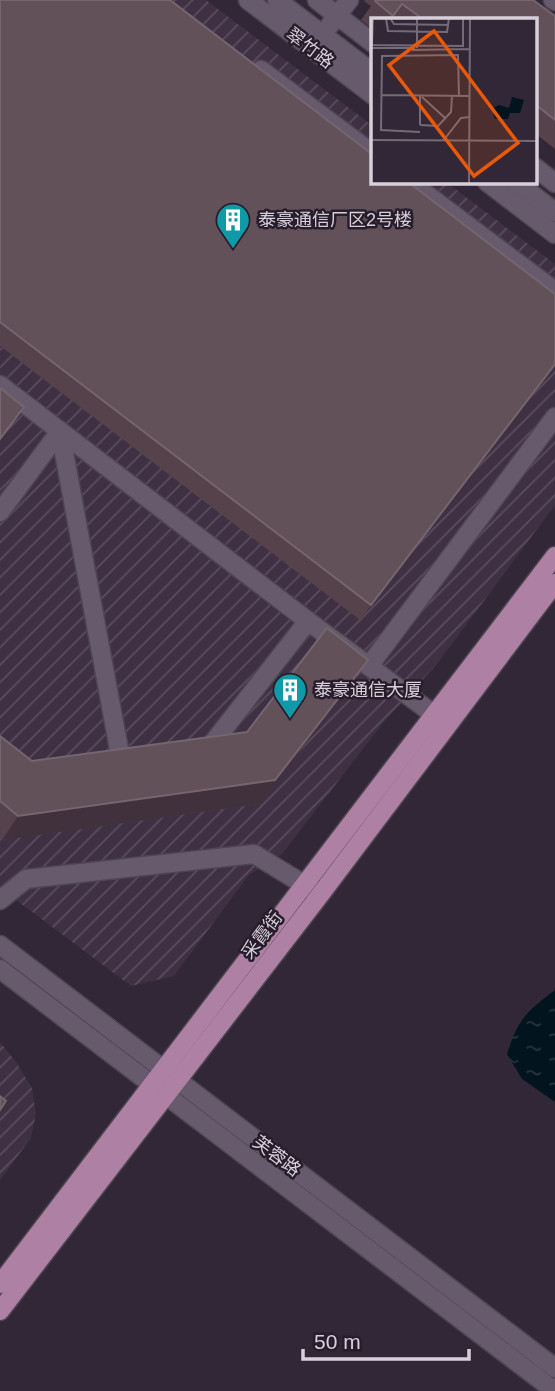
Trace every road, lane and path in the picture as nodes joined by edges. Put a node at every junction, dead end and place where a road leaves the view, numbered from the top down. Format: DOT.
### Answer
graph roads {
  1 [pos="247,0"];
  2 [pos="277,0"];
  3 [pos="317,0"];
  4 [pos="349,0"];
  5 [pos="337,16"];
  6 [pos="323,35"];
  7 [pos="371,42"];
  8 [pos="244,57"];
  9 [pos="371,72"];
  10 [pos="371,93"];
  11 [pos="371,152"];
  12 [pos="538,170"];
  13 [pos="555,183"];
  14 [pos="413,184"];
  15 [pos="490,184"];
  16 [pos="519,184"];
  17 [pos="555,212"];
  18 [pos="555,234"];
  19 [pos="555,292"];
  20 [pos="0,385"];
  21 [pos="555,417"];
  22 [pos="60,431"];
  23 [pos="0,512"];
  24 [pos="555,556"];
  25 [pos="555,583"];
  26 [pos="308,621"];
  27 [pos="369,666"];
  28 [pos="441,720"];
  29 [pos="183,752"];
  30 [pos="121,760"];
  31 [pos="305,884"];
  32 [pos="320,895"];
  33 [pos="0,900"];
  34 [pos="0,945"];
  35 [pos="0,969"];
  36 [pos="170,1075"];
  37 [pos="159,1090"];
  38 [pos="0,1284"];
  39 [pos="0,1311"];
  40 [pos="555,1368"];
  41 [pos="555,1391"];
  1 -- 10 [label="street, 翠竹路"];
  2 -- 6 [label="street, 翠竹路"];
  3 -- 5 [label="street"];
  4 -- 5 [label="street"];
  5 -- 6 [label="street"];
  5 -- 7 [label="street"];
  6 -- 9 [label="street, 翠竹路"];
  8 -- 11 [label="street"];
  12 -- 13 [label="street"];
  14 -- 19 [label="street"];
  15 -- 18 [label="street"];
  16 -- 17 [label="street"];
  20 -- 22 [label="street"];
  21 -- 27 [label="street"];
  22 -- 23 [label="street"];
  22 -- 26 [label="street"];
  22 -- 30 [label="street"];
  24 -- 28 [label="main road, 采霞街"];
  25 -- 28 [label="main road, 采霞街"];
  26 -- 27 [label="street"];
  26 -- 29 [label="street"];
  27 -- 28 [label="street"];
  28 -- 31 [label="main road, 采霞街"];
  28 -- 32 [label="main road, 采霞街"];
  31 -- 32 [label="street"];
  31 -- 33 [label="street"];
  31 -- 36 [label="main road, 采霞街"];
  32 -- 36 [label="main road, 采霞街"];
  34 -- 36 [label="street, 芙蓉路"];
  35 -- 37 [label="street, 芙蓉路"];
  36 -- 37 [label="main road, 采霞街"];
  36 -- 40 [label="street, 芙蓉路"];
  37 -- 38 [label="main road, 采霞街"];
  37 -- 39 [label="main road, 采霞街"];
  37 -- 41 [label="street, 芙蓉路"];
}
